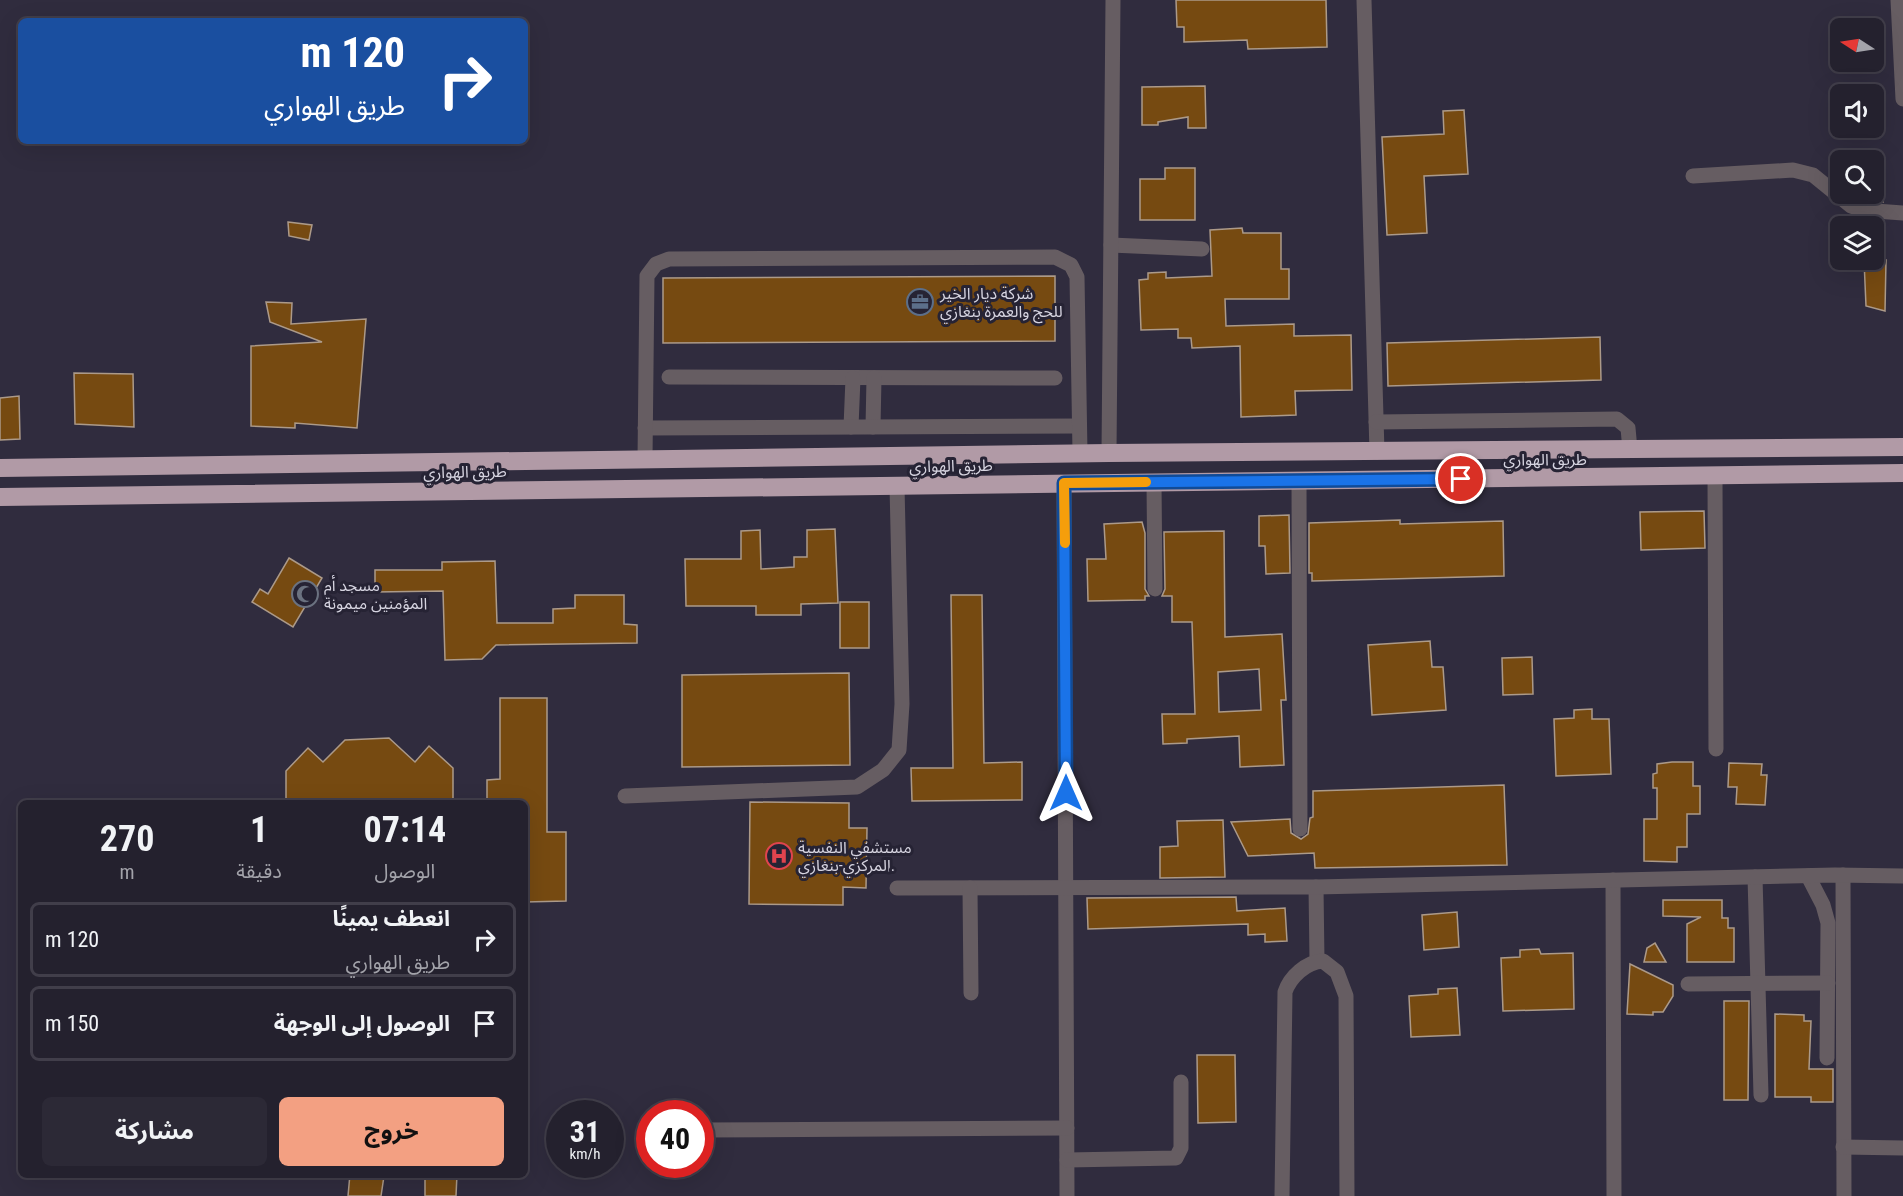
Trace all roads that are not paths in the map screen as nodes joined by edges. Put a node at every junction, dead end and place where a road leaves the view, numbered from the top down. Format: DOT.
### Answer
graph roads {
  1 [pos="1113,0"];
  2 [pos="1364,0"];
  3 [pos="1898,0"];
  4 [pos="1903,99"];
  5 [pos="1693,176"];
  6 [pos="1903,213"];
  7 [pos="1111,245"];
  8 [pos="1202,249"];
  9 [pos="669,377"];
  10 [pos="853,378"];
  11 [pos="874,378"];
  12 [pos="1055,378"];
  13 [pos="1376,422"];
  14 [pos="1079,426"];
  15 [pos="851,427"];
  16 [pos="873,427"];
  17 [pos="645,428"];
  18 [pos="1903,447"];
  19 [pos="1630,450"];
  20 [pos="1377,452"];
  21 [pos="1080,453"];
  22 [pos="1110,453"];
  23 [pos="645,459"];
  24 [pos="0,468"];
  25 [pos="1903,473"];
  26 [pos="1715,477"];
  27 [pos="1299,480"];
  28 [pos="1154,482"];
  29 [pos="1064,483"];
  30 [pos="897,486"];
  31 [pos="0,497"];
  32 [pos="1155,589"];
  33 [pos="1716,748"];
  34 [pos="625,796"];
  35 [pos="1300,829"];
  36 [pos="1842,875"];
  37 [pos="1808,876"];
  38 [pos="1903,876"];
  39 [pos="1755,877"];
  40 [pos="1613,880"];
  41 [pos="1316,887"];
  42 [pos="897,888"];
  43 [pos="970,888"];
  44 [pos="1067,889"];
  45 [pos="1317,961"];
  46 [pos="1758,983"];
  47 [pos="1828,983"];
  48 [pos="1688,984"];
  49 [pos="971,993"];
  50 [pos="1827,1058"];
  51 [pos="1181,1082"];
  52 [pos="1761,1095"];
  53 [pos="1067,1128"];
  54 [pos="714,1130"];
  55 [pos="1844,1147"];
  56 [pos="1903,1148"];
  57 [pos="1067,1160"];
  58 [pos="1067,1196"];
  59 [pos="1282,1196"];
  60 [pos="1347,1196"];
  61 [pos="1614,1196"];
  62 [pos="1844,1196"];
  1 -- 7 [label="street"];
  2 -- 13 [label="street"];
  3 -- 4 [label="street"];
  5 -- 6 [label="street"];
  7 -- 8 [label="street"];
  7 -- 22 [label="street"];
  9 -- 10 [label="street"];
  10 -- 11 [label="street"];
  10 -- 15 [label="street"];
  11 -- 12 [label="street"];
  11 -- 16 [label="street"];
  13 -- 19 [label="street"];
  13 -- 20 [label="street"];
  14 -- 16 [label="street"];
  14 -- 17 [label="street"];
  14 -- 21 [label="street"];
  15 -- 16 [label="street"];
  15 -- 17 [label="street"];
  17 -- 23 [label="street"];
  18 -- 19 [label="highway, طريق الهواري"];
  19 -- 20 [label="highway, طريق الهواري"];
  20 -- 22 [label="highway, طريق الهواري"];
  21 -- 22 [label="highway, طريق الهواري"];
  21 -- 23 [label="highway, طريق الهواري"];
  23 -- 24 [label="highway, طريق الهواري"];
  25 -- 26 [label="highway, طريق الهواري"];
  26 -- 27 [label="highway, طريق الهواري"];
  26 -- 33 [label="street"];
  27 -- 28 [label="highway, طريق الهواري"];
  27 -- 35 [label="street"];
  28 -- 29 [label="highway, طريق الهواري"];
  28 -- 32 [label="street"];
  29 -- 30 [label="highway, طريق الهواري"];
  29 -- 44 [label="street"];
  30 -- 31 [label="highway, طريق الهواري"];
  30 -- 34 [label="street"];
  36 -- 37 [label="street"];
  36 -- 38 [label="street"];
  36 -- 55 [label="street"];
  37 -- 39 [label="street"];
  37 -- 47 [label="street"];
  39 -- 40 [label="street"];
  39 -- 46 [label="street"];
  40 -- 41 [label="street"];
  40 -- 61 [label="street"];
  41 -- 44 [label="street"];
  41 -- 45 [label="street"];
  42 -- 43 [label="street"];
  43 -- 44 [label="street"];
  43 -- 49 [label="street"];
  44 -- 53 [label="street"];
  45 -- 59 [label="street"];
  45 -- 60 [label="street"];
  46 -- 47 [label="street"];
  46 -- 48 [label="street"];
  46 -- 52 [label="street"];
  47 -- 50 [label="street"];
  51 -- 57 [label="street"];
  53 -- 54 [label="street"];
  53 -- 57 [label="street"];
  55 -- 56 [label="street"];
  55 -- 62 [label="street"];
  57 -- 58 [label="street"];
}
